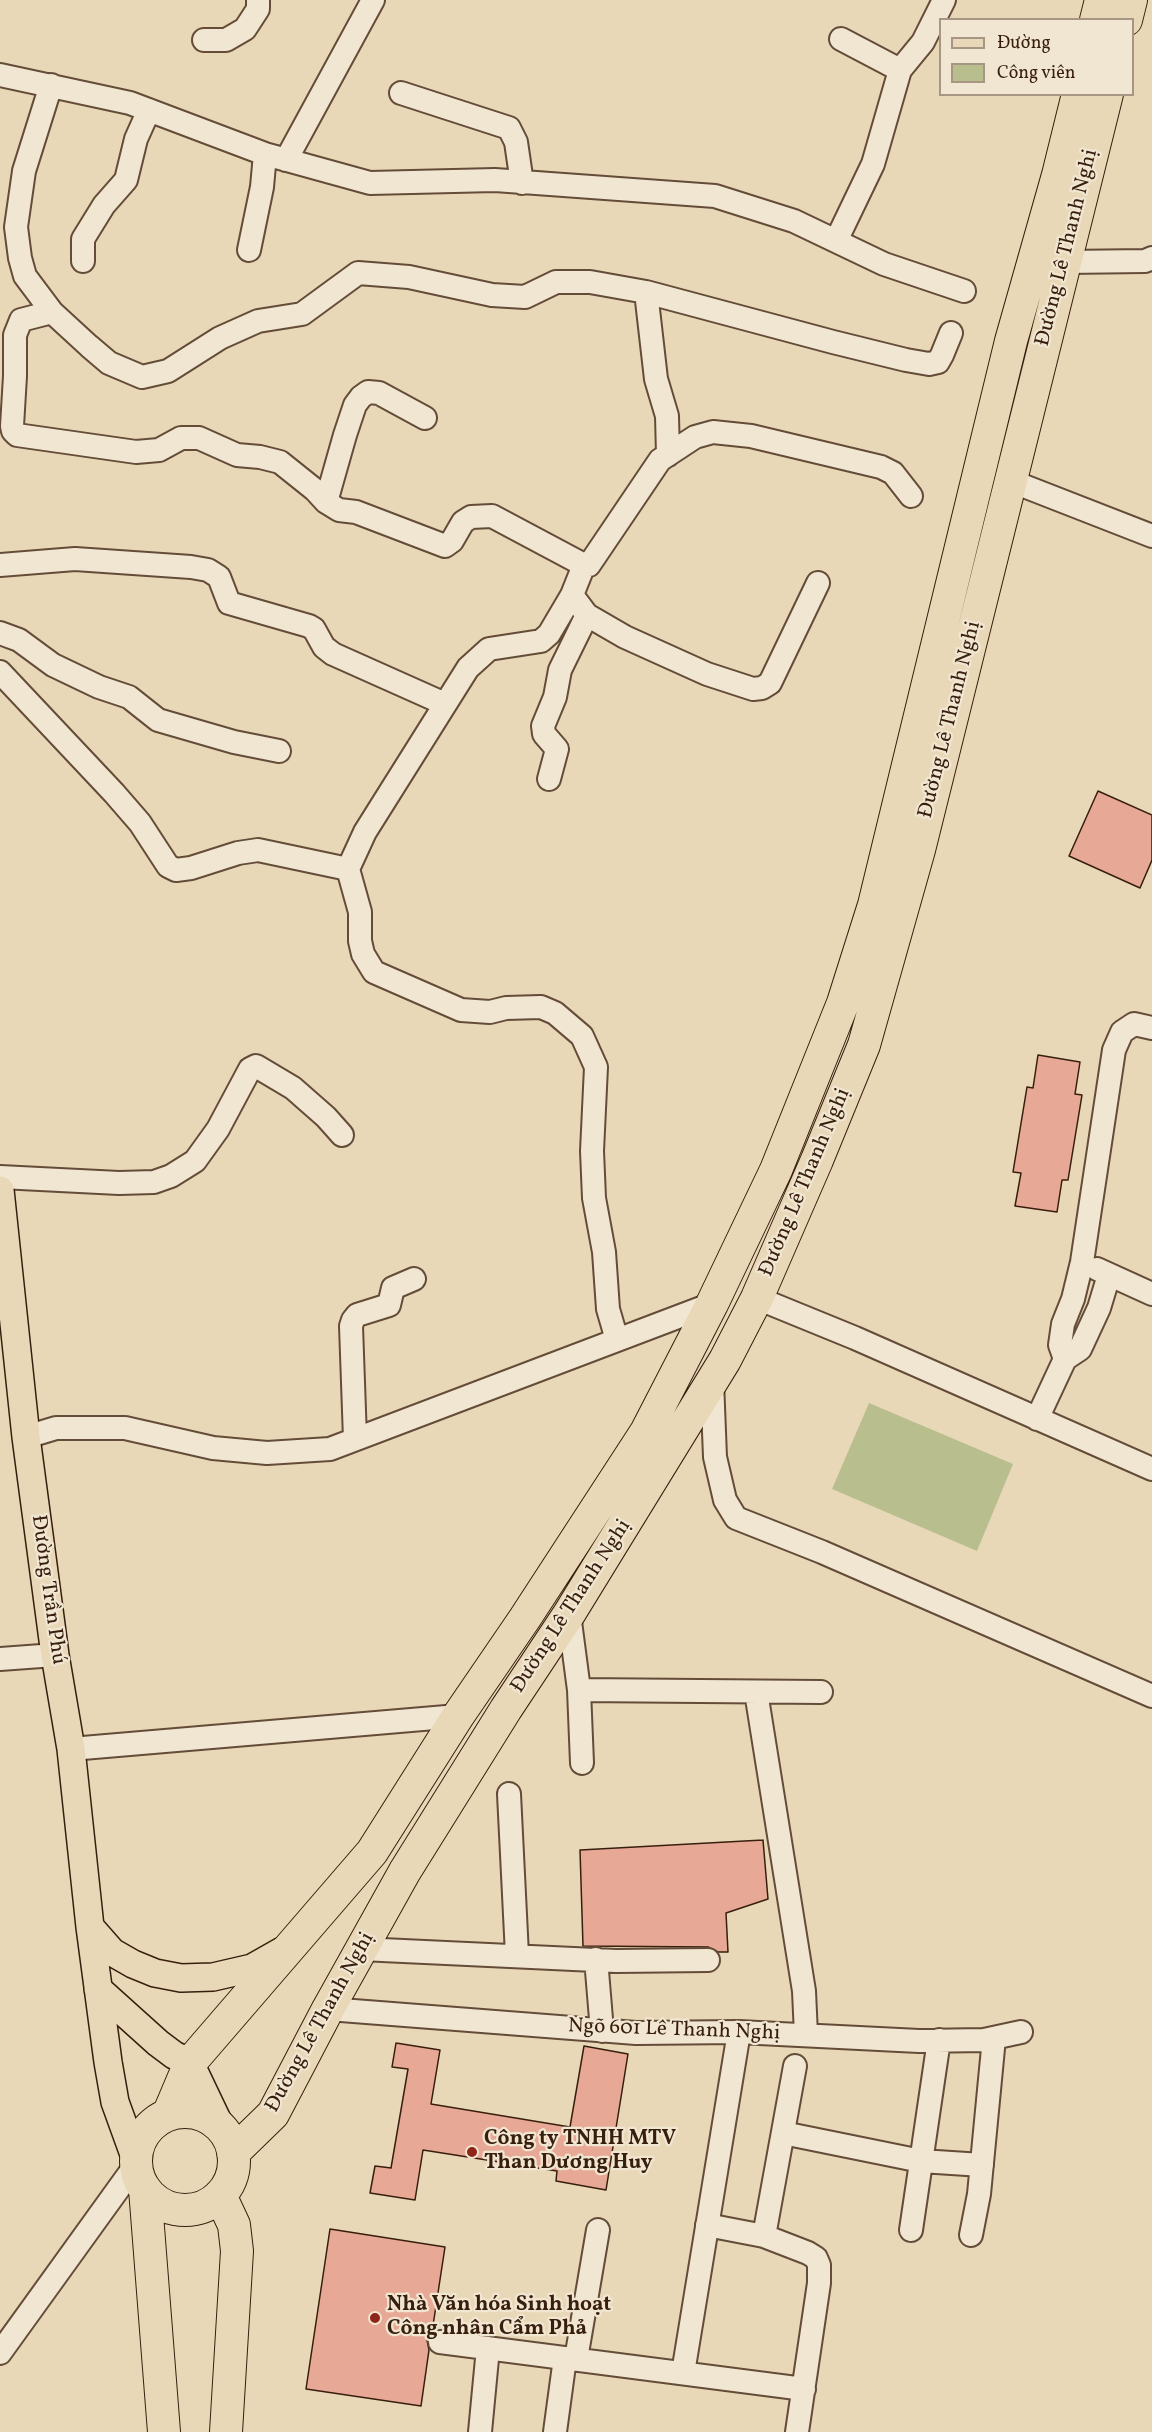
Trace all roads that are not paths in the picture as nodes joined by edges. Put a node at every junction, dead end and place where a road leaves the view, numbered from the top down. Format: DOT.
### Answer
graph roads {
  1 [pos="258,0"];
  2 [pos="373,0"];
  3 [pos="944,0"];
  4 [pos="1101,0"];
  5 [pos="1131,0"];
  6 [pos="1096,18"];
  7 [pos="1126,18"];
  8 [pos="841,39"];
  9 [pos="204,40"];
  10 [pos="900,70"];
  11 [pos="0,75"];
  12 [pos="51,85"];
  13 [pos="401,93"];
  14 [pos="1078,96"];
  15 [pos="1106,96"];
  16 [pos="149,110"];
  17 [pos="276,157"];
  18 [pos="522,183"];
  19 [pos="836,241"];
  20 [pos="249,250"];
  21 [pos="83,261"];
  22 [pos="1065,262"];
  23 [pos="1150,262"];
  24 [pos="964,291"];
  25 [pos="646,292"];
  26 [pos="52,312"];
  27 [pos="951,333"];
  28 [pos="425,418"];
  29 [pos="668,455"];
  30 [pos="979,473"];
  31 [pos="1011,481"];
  32 [pos="910,496"];
  33 [pos="326,502"];
  34 [pos="1152,536"];
  35 [pos="0,565"];
  36 [pos="584,565"];
  37 [pos="818,583"];
  38 [pos="572,596"];
  39 [pos="587,615"];
  40 [pos="0,633"];
  41 [pos="0,672"];
  42 [pos="445,704"];
  43 [pos="279,751"];
  44 [pos="549,778"];
  45 [pos="348,869"];
  46 [pos="1152,1028"];
  47 [pos="342,1135"];
  48 [pos="0,1177"];
  49 [pos="0,1190"];
  50 [pos="1082,1262"];
  51 [pos="4,1268"];
  52 [pos="1109,1275"];
  53 [pos="414,1279"];
  54 [pos="1152,1294"];
  55 [pos="757,1298"];
  56 [pos="712,1304"];
  57 [pos="617,1340"];
  58 [pos="1065,1359"];
  59 [pos="712,1381"];
  60 [pos="1036,1419"];
  61 [pos="26,1437"];
  62 [pos="355,1438"];
  63 [pos="1152,1469"];
  64 [pos="569,1614"];
  65 [pos="55,1655"];
  66 [pos="0,1659"];
  67 [pos="579,1690"];
  68 [pos="756,1692"];
  69 [pos="821,1692"];
  70 [pos="1152,1696"];
  71 [pos="458,1716"];
  72 [pos="71,1749"];
  73 [pos="582,1763"];
  74 [pos="509,1794"];
  75 [pos="90,1927"];
  76 [pos="308,1929"];
  77 [pos="361,1949"];
  78 [pos="517,1955"];
  79 [pos="596,1959"];
  80 [pos="708,1960"];
  81 [pos="98,1989"];
  82 [pos="327,2009"];
  83 [pos="602,2031"];
  84 [pos="739,2032"];
  85 [pos="1020,2032"];
  86 [pos="806,2035"];
  87 [pos="994,2038"];
  88 [pos="939,2040"];
  89 [pos="190,2063"];
  90 [pos="795,2066"];
  91 [pos="168,2115"];
  92 [pos="783,2133"];
  93 [pos="227,2140"];
  94 [pos="921,2161"];
  95 [pos="981,2165"];
  96 [pos="139,2171"];
  97 [pos="220,2195"];
  98 [pos="707,2225"];
  99 [pos="598,2230"];
  100 [pos="911,2230"];
  101 [pos="971,2235"];
  102 [pos="764,2236"];
  103 [pos="440,2342"];
  104 [pos="488,2348"];
  105 [pos="0,2352"];
  106 [pos="571,2358"];
  107 [pos="683,2373"];
  108 [pos="804,2389"];
  109 [pos="164,2432"];
  110 [pos="226,2432"];
  111 [pos="480,2432"];
  112 [pos="555,2432"];
  113 [pos="797,2432"];
  1 -- 9 [label="street"];
  2 -- 17 [label="street"];
  3 -- 10 [label="street"];
  4 -- 6 [label="highway"];
  5 -- 7 [label="highway"];
  8 -- 10 [label="street"];
  10 -- 19 [label="street"];
  11 -- 12 [label="street"];
  12 -- 16 [label="street"];
  12 -- 26 [label="street"];
  13 -- 18 [label="street"];
  14 -- 30 [label="highway, Đường Lê Thanh Nghị"];
  15 -- 22 [label="highway, Đường Lê Thanh Nghị"];
  16 -- 17 [label="street"];
  16 -- 21 [label="street"];
  17 -- 18 [label="street"];
  17 -- 20 [label="street"];
  18 -- 19 [label="street"];
  19 -- 24 [label="street"];
  22 -- 23 [label="street"];
  22 -- 31 [label="highway, Đường Lê Thanh Nghị"];
  25 -- 26 [label="street"];
  25 -- 27 [label="street"];
  25 -- 29 [label="street"];
  26 -- 33 [label="street"];
  28 -- 33 [label="street"];
  29 -- 32 [label="street"];
  29 -- 36 [label="street"];
  30 -- 31 [label="highway"];
  30 -- 56 [label="highway, Đường Lê Thanh Nghị"];
  31 -- 34 [label="street"];
  31 -- 55 [label="highway, Đường Lê Thanh Nghị"];
  33 -- 36 [label="street"];
  35 -- 42 [label="street"];
  36 -- 38 [label="street"];
  37 -- 39 [label="street"];
  38 -- 39 [label="street"];
  38 -- 42 [label="street"];
  39 -- 44 [label="street"];
  40 -- 43 [label="street"];
  41 -- 45 [label="street"];
  42 -- 45 [label="street"];
  45 -- 57 [label="street"];
  46 -- 50 [label="street"];
  47 -- 48 [label="street"];
  49 -- 51 [label="main road, Đường Trần Phú"];
  50 -- 52 [label="street"];
  50 -- 58 [label="street"];
  51 -- 61 [label="main road, Đường Trần Phú"];
  52 -- 54 [label="street"];
  52 -- 58 [label="street"];
  53 -- 62 [label="street"];
  55 -- 59 [label="highway, Đường Lê Thanh Nghị"];
  55 -- 60 [label="street"];
  56 -- 57 [label="street"];
  56 -- 71 [label="highway, Đường Lê Thanh Nghị"];
  57 -- 62 [label="street"];
  58 -- 60 [label="street"];
  59 -- 64 [label="highway, Đường Lê Thanh Nghị"];
  59 -- 70 [label="street"];
  60 -- 63 [label="street"];
  61 -- 62 [label="street"];
  61 -- 65 [label="main road, Đường Trần Phú"];
  64 -- 67 [label="street"];
  64 -- 77 [label="highway, Đường Lê Thanh Nghị"];
  65 -- 66 [label="street"];
  65 -- 72 [label="main road, Đường Trần Phú"];
  67 -- 68 [label="street"];
  67 -- 73 [label="street"];
  68 -- 69 [label="street"];
  68 -- 86 [label="street"];
  71 -- 72 [label="street"];
  71 -- 76 [label="highway, Đường Lê Thanh Nghị"];
  72 -- 75 [label="main road, Đường Trần Phú"];
  74 -- 78 [label="street"];
  75 -- 76 [label="main road"];
  75 -- 81 [label="main road, Đường Trần Phú"];
  76 -- 89 [label="highway, Đường Lê Thanh Nghị"];
  77 -- 78 [label="street"];
  77 -- 82 [label="highway, Đường Lê Thanh Nghị"];
  78 -- 79 [label="street"];
  79 -- 80 [label="street"];
  79 -- 83 [label="street"];
  81 -- 89 [label="main road"];
  81 -- 96 [label="main road, Đường Trần Phú"];
  82 -- 83 [label="street, Ngõ 601 Lê Thanh Nghị"];
  82 -- 93 [label="highway, Đường Lê Thanh Nghị"];
  83 -- 84 [label="street, Ngõ 601 Lê Thanh Nghị"];
  84 -- 86 [label="street, Ngõ 601 Lê Thanh Nghị"];
  84 -- 98 [label="street"];
  85 -- 87 [label="street, Ngõ 601 Lê Thanh Nghị"];
  86 -- 88 [label="street, Ngõ 601 Lê Thanh Nghị"];
  87 -- 88 [label="street, Ngõ 601 Lê Thanh Nghị"];
  87 -- 95 [label="street"];
  88 -- 94 [label="street"];
  89 -- 91 [label="highway, Đường Lê Thanh Nghị"];
  89 -- 93 [label="main road"];
  90 -- 92 [label="street"];
  91 -- 93 [label="highway"];
  91 -- 96 [label="highway"];
  92 -- 94 [label="street"];
  92 -- 102 [label="street"];
  93 -- 97 [label="highway"];
  94 -- 95 [label="street"];
  94 -- 100 [label="street"];
  95 -- 101 [label="street"];
  96 -- 97 [label="highway"];
  96 -- 105 [label="street"];
  96 -- 109 [label="highway"];
  97 -- 110 [label="highway"];
  98 -- 102 [label="street"];
  98 -- 107 [label="street"];
  99 -- 106 [label="street"];
  102 -- 108 [label="street"];
  103 -- 104 [label="street"];
  104 -- 106 [label="street"];
  104 -- 111 [label="street"];
  106 -- 107 [label="street"];
  106 -- 112 [label="street"];
  107 -- 108 [label="street"];
  108 -- 113 [label="street"];
}
